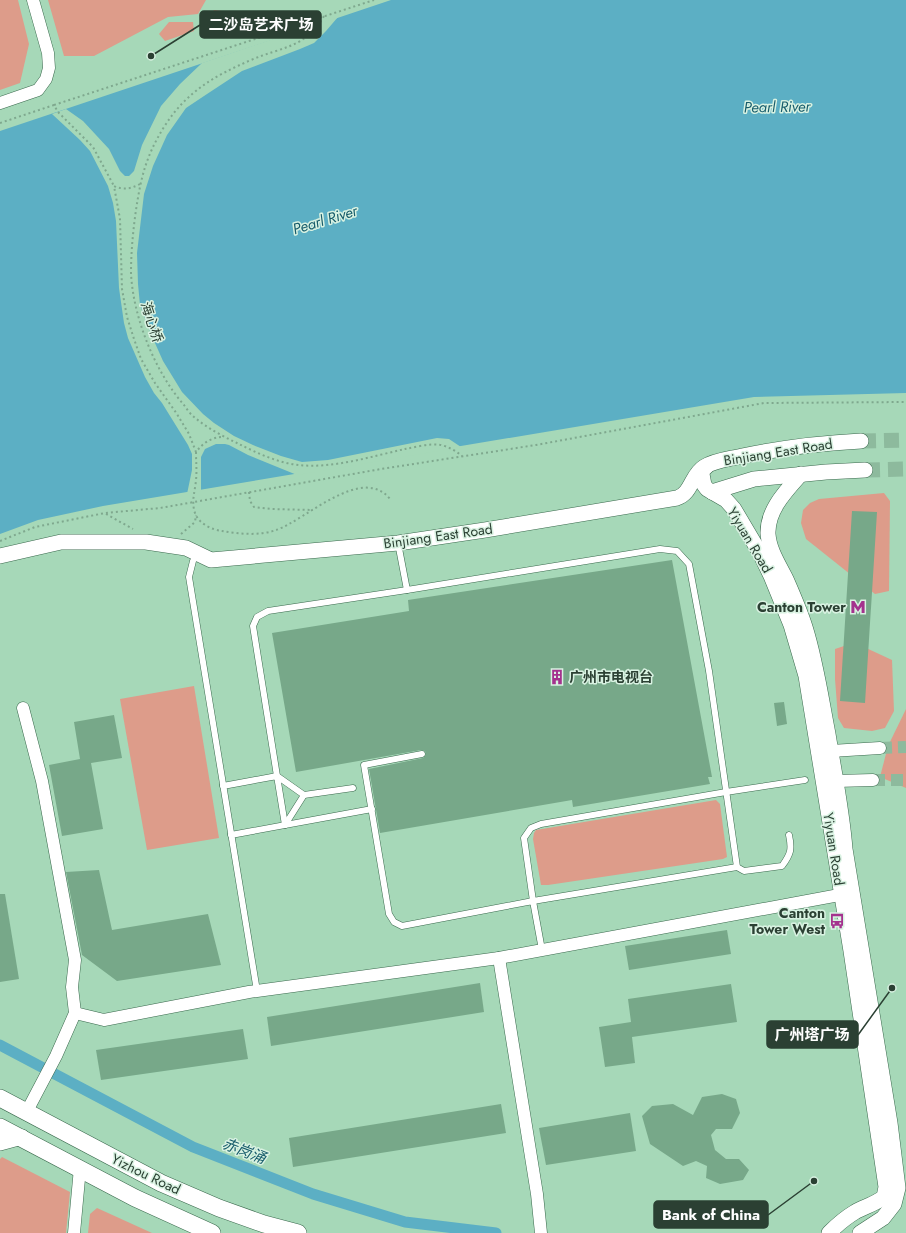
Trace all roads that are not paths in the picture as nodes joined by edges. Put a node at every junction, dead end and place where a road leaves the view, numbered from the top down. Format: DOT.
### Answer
graph roads {
  1 [pos="33,0"];
  2 [pos="0,103"];
  3 [pos="861,441"];
  4 [pos="707,466"];
  5 [pos="866,470"];
  6 [pos="801,474"];
  7 [pos="712,492"];
  8 [pos="398,543"];
  9 [pos="197,553"];
  10 [pos="0,556"];
  11 [pos="407,590"];
  12 [pos="24,708"];
  13 [pos="880,748"];
  14 [pos="831,750"];
  15 [pos="422,754"];
  16 [pos="822,768"];
  17 [pos="277,776"];
  18 [pos="805,780"];
  19 [pos="873,780"];
  20 [pos="836,781"];
  21 [pos="223,786"];
  22 [pos="353,788"];
  23 [pos="726,792"];
  24 [pos="304,795"];
  25 [pos="372,810"];
  26 [pos="285,825"];
  27 [pos="231,835"];
  28 [pos="789,835"];
  29 [pos="737,867"];
  30 [pos="847,894"];
  31 [pos="533,901"];
  32 [pos="542,950"];
  33 [pos="499,958"];
  34 [pos="258,991"];
  35 [pos="75,1014"];
  36 [pos="0,1098"];
  37 [pos="26,1112"];
  38 [pos="0,1127"];
  39 [pos="22,1137"];
  40 [pos="0,1142"];
  41 [pos="80,1168"];
  42 [pos="74,1233"];
  43 [pos="212,1233"];
  44 [pos="298,1233"];
  45 [pos="541,1233"];
  46 [pos="829,1233"];
  47 [pos="860,1233"];
  1 -- 2 [label="street"];
  3 -- 4 [label="street, Binjiang East Road"];
  4 -- 7 [label="street, Yiyuan Road"];
  4 -- 8 [label="street, Binjiang East Road"];
  5 -- 6 [label="street, Binjiang East Road"];
  6 -- 7 [label="street, Binjiang East Road"];
  6 -- 14 [label="street, Yiyuan Road"];
  7 -- 16 [label="street, Yiyuan Road"];
  8 -- 9 [label="street, Binjiang East Road"];
  8 -- 11 [label="lane"];
  9 -- 10 [label="street, Binjiang East Road"];
  9 -- 21 [label="lane"];
  11 -- 17 [label="lane"];
  11 -- 23 [label="lane"];
  12 -- 35 [label="street"];
  13 -- 14 [label="street"];
  14 -- 16 [label="street"];
  14 -- 20 [label="street, Yiyuan Road"];
  15 -- 25 [label="lane"];
  16 -- 20 [label="street"];
  16 -- 30 [label="street, Yiyuan Road"];
  17 -- 21 [label="lane"];
  17 -- 24 [label="lane"];
  17 -- 26 [label="lane"];
  18 -- 23 [label="lane"];
  19 -- 20 [label="street"];
  20 -- 30 [label="street, Yiyuan Road"];
  21 -- 27 [label="lane"];
  22 -- 24 [label="lane"];
  23 -- 29 [label="lane"];
  23 -- 31 [label="lane"];
  24 -- 26 [label="lane"];
  25 -- 26 [label="lane"];
  25 -- 31 [label="lane"];
  26 -- 27 [label="lane"];
  27 -- 34 [label="lane"];
  28 -- 29 [label="lane"];
  29 -- 31 [label="lane"];
  30 -- 32 [label="street"];
  30 -- 46 [label="street, Yiyuan Road"];
  30 -- 47 [label="street, Yiyuan Road"];
  31 -- 32 [label="lane"];
  32 -- 33 [label="street"];
  33 -- 34 [label="street"];
  33 -- 45 [label="street"];
  34 -- 35 [label="street"];
  35 -- 37 [label="street"];
  36 -- 37 [label="main road, Yizhou Road"];
  37 -- 44 [label="main road, Yizhou Road"];
  38 -- 39 [label="main road, Yizhou Road"];
  39 -- 40 [label="street"];
  39 -- 41 [label="main road, Yizhou Road"];
  41 -- 42 [label="street"];
  41 -- 43 [label="main road, Yizhou Road"];
}
